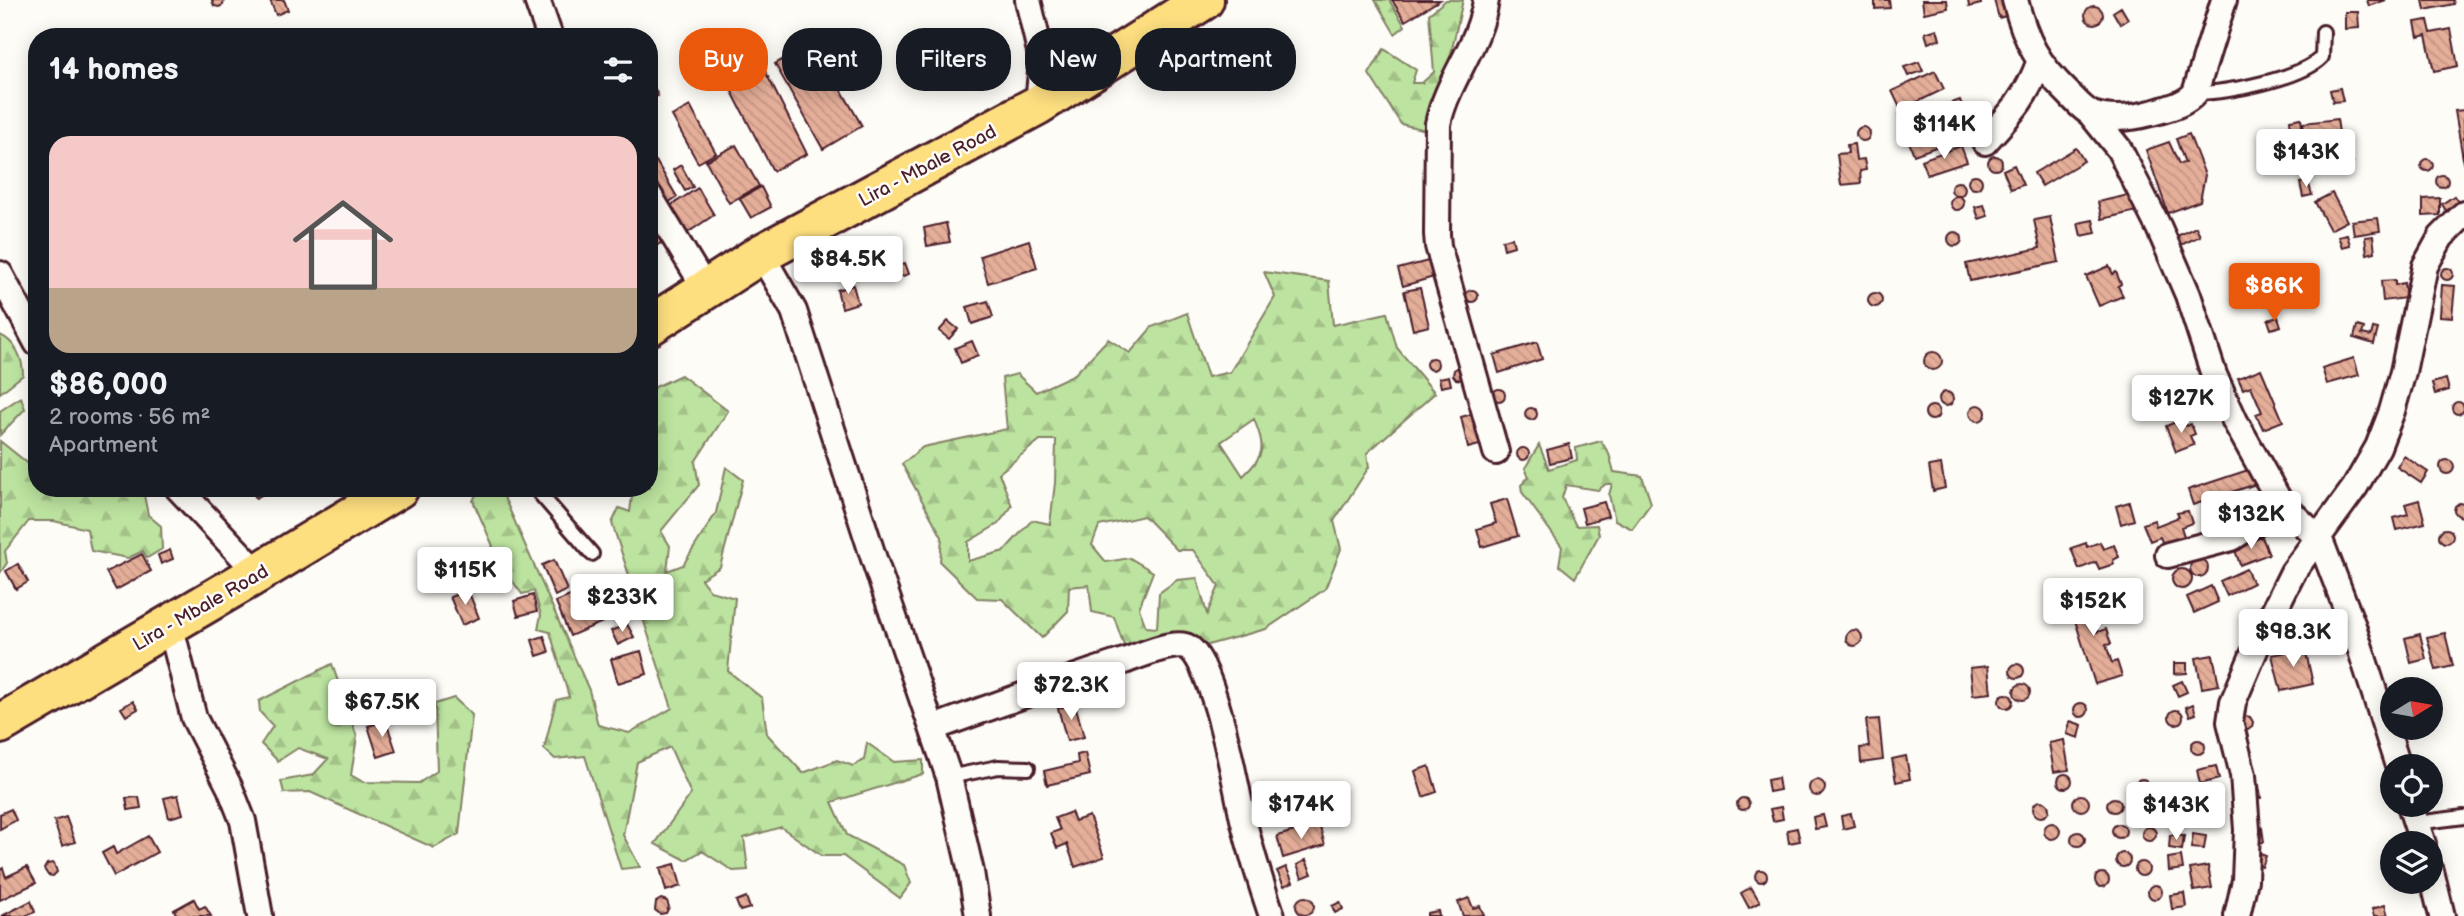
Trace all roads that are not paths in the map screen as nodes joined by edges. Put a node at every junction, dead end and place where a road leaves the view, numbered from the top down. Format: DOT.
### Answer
graph roads {
  1 [pos="537,0"];
  2 [pos="1028,0"];
  3 [pos="1204,0"];
  4 [pos="1486,0"];
  5 [pos="2015,0"];
  6 [pos="2224,0"];
  7 [pos="547,28"];
  8 [pos="2323,32"];
  9 [pos="2039,63"];
  10 [pos="2195,93"];
  11 [pos="1038,105"];
  12 [pos="2090,113"];
  13 [pos="1985,142"];
  14 [pos="658,210"];
  15 [pos="2464,214"];
  16 [pos="761,254"];
  17 [pos="0,274"];
  18 [pos="705,288"];
  19 [pos="658,320"];
  20 [pos="28,327"];
  21 [pos="1496,452"];
  22 [pos="186,497"];
  23 [pos="379,497"];
  24 [pos="543,497"];
  25 [pos="2280,502"];
  26 [pos="2318,538"];
  27 [pos="592,554"];
  28 [pos="2168,555"];
  29 [pos="258,573"];
  30 [pos="170,624"];
  31 [pos="0,724"];
  32 [pos="933,728"];
  33 [pos="2394,754"];
  34 [pos="1028,768"];
  35 [pos="949,777"];
  36 [pos="2463,817"];
  37 [pos="2416,824"];
  38 [pos="2437,894"];
  39 [pos="260,916"];
  40 [pos="978,916"];
  41 [pos="1272,916"];
  42 [pos="2236,916"];
  43 [pos="2442,916"];
  1 -- 7 [label="street"];
  2 -- 11 [label="street"];
  3 -- 11 [label="main road, Lira - Mbale Road"];
  4 -- 21 [label="street"];
  5 -- 9 [label="street"];
  6 -- 10 [label="street"];
  8 -- 10 [label="lane"];
  9 -- 12 [label="street"];
  9 -- 13 [label="street"];
  10 -- 12 [label="street"];
  11 -- 16 [label="main road, Lira - Mbale Road"];
  12 -- 25 [label="street"];
  14 -- 18 [label="street"];
  15 -- 26 [label="street"];
  16 -- 18 [label="main road, Lira - Mbale Road"];
  16 -- 32 [label="street"];
  17 -- 20 [label="street"];
  18 -- 19 [label="main road, Lira - Mbale Road"];
  22 -- 29 [label="street"];
  23 -- 29 [label="main road, Lira - Mbale Road"];
  24 -- 27 [label="lane"];
  25 -- 26 [label="street"];
  25 -- 28 [label="street"];
  26 -- 33 [label="street"];
  26 -- 42 [label="street"];
  29 -- 30 [label="main road, Lira - Mbale Road"];
  30 -- 31 [label="main road, Lira - Mbale Road"];
  30 -- 39 [label="street"];
  32 -- 35 [label="street"];
  32 -- 41 [label="street"];
  34 -- 35 [label="lane"];
  35 -- 40 [label="street"];
  36 -- 37 [label="lane"];
  38 -- 43 [label="street"];
}
